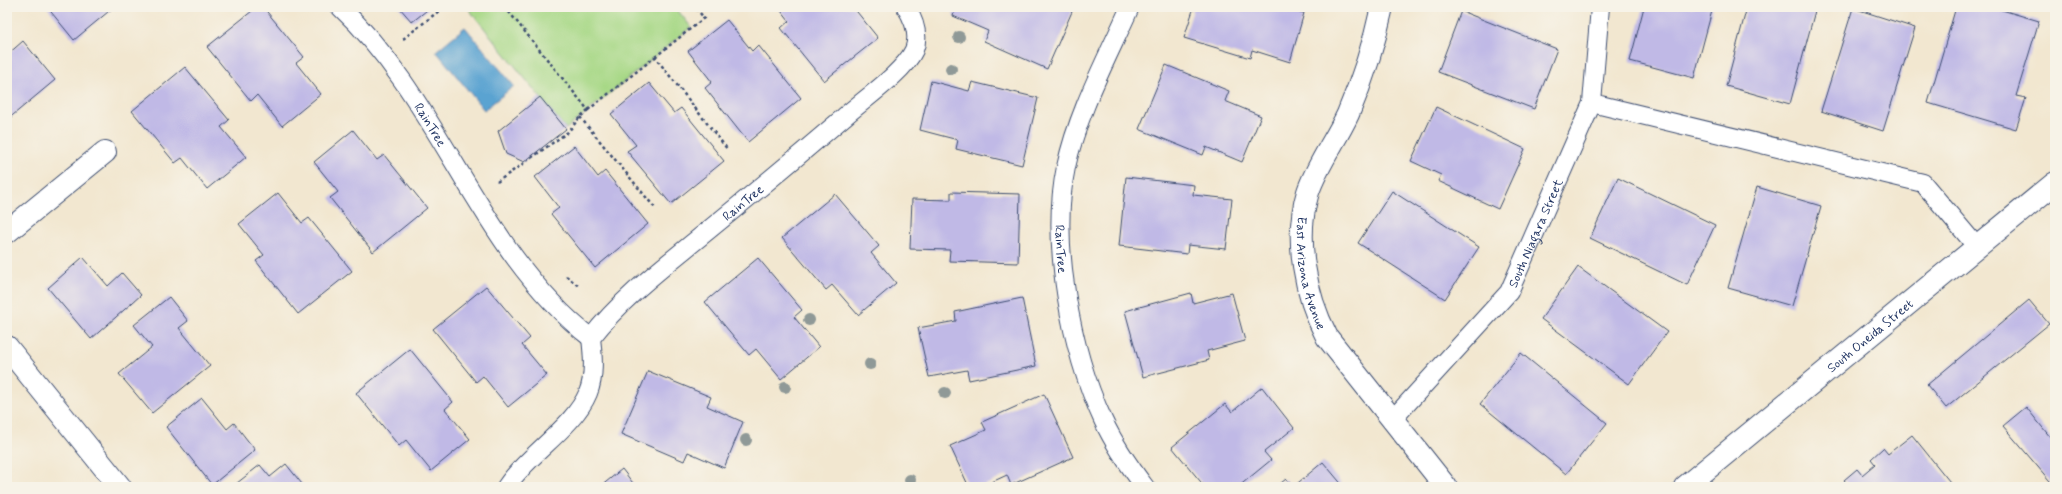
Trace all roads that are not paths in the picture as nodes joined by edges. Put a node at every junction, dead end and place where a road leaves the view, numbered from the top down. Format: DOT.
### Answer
graph roads {
  1 [pos="340,7"];
  2 [pos="906,7"];
  3 [pos="1130,7"];
  4 [pos="1382,7"];
  5 [pos="1600,7"];
  6 [pos="1592,103"];
  7 [pos="105,152"];
  8 [pos="2055,183"];
  9 [pos="7,232"];
  10 [pos="1977,247"];
  11 [pos="591,338"];
  12 [pos="7,347"];
  13 [pos="1392,420"];
  14 [pos="120,487"];
  15 [pos="506,487"];
  16 [pos="1144,487"];
  17 [pos="1446,487"];
  18 [pos="1684,487"];
  1 -- 11 [label="lane, RainTree"];
  2 -- 11 [label="lane, RainTree"];
  3 -- 16 [label="lane, RainTree"];
  4 -- 13 [label="street, East Arizona Avenue"];
  5 -- 6 [label="lane, South Niagara Street"];
  6 -- 10 [label="lane"];
  6 -- 13 [label="lane, South Niagara Street"];
  7 -- 9 [label="street"];
  8 -- 10 [label="street, South Oneida Street"];
  10 -- 18 [label="street, South Oneida Street"];
  11 -- 15 [label="lane"];
  12 -- 14 [label="street"];
  13 -- 17 [label="street, East Arizona Avenue"];
}
